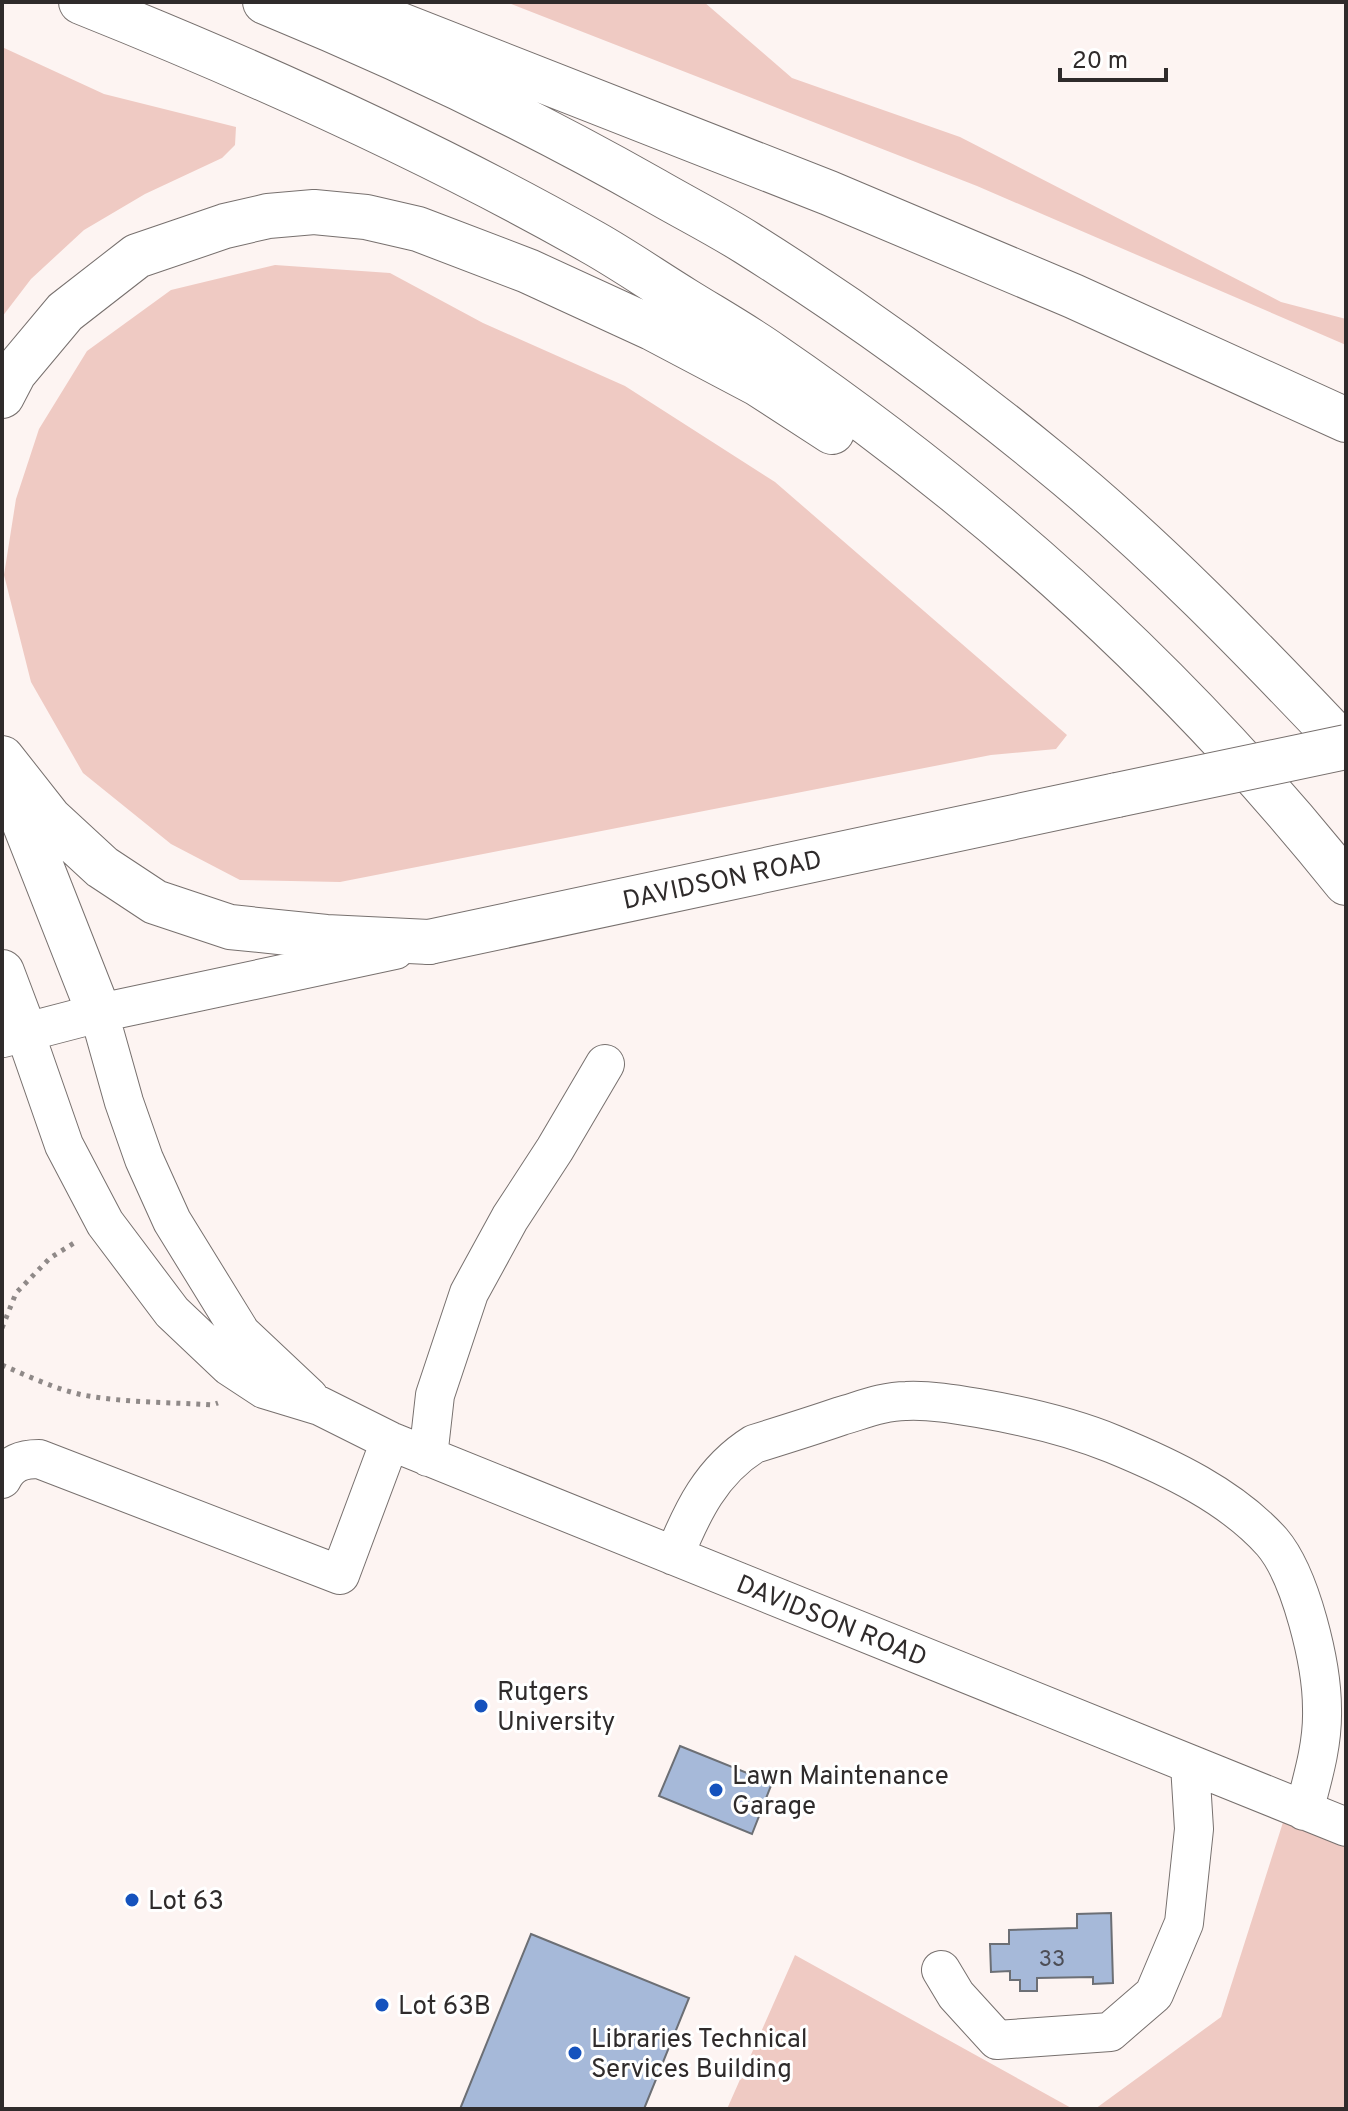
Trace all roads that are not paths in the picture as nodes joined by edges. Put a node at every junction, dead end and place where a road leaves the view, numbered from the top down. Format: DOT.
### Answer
graph roads {
  1 [pos="81,2"];
  2 [pos="265,2"];
  3 [pos="342,2"];
  4 [pos="2,396"];
  5 [pos="1346,420"];
  6 [pos="1052,575"];
  7 [pos="1346,747"];
  8 [pos="2,758"];
  9 [pos="2,766"];
  10 [pos="1346,883"];
  11 [pos="429,942"];
  12 [pos="2,972"];
  13 [pos="99,1013"];
  14 [pos="13,1035"];
  15 [pos="605,1064"];
  16 [pos="320,1406"];
  17 [pos="390,1441"];
  18 [pos="428,1457"];
  19 [pos="2,1479"];
  20 [pos="674,1556"];
  21 [pos="1190,1765"];
  22 [pos="1304,1811"];
  23 [pos="1346,1827"];
  24 [pos="941,1970"];
  1 -- 6 [label="main road"];
  2 -- 7 [label="main road"];
  3 -- 5 [label="main road"];
  4 -- 6 [label="main road"];
  6 -- 10 [label="main road"];
  7 -- 11 [label="main road, DAVIDSON ROAD, bridge"];
  8 -- 11 [label="main road"];
  9 -- 13 [label="main road"];
  11 -- 13 [label="street, DAVIDSON ROAD"];
  12 -- 14 [label="main road"];
  13 -- 14 [label="street, DAVIDSON ROAD"];
  13 -- 16 [label="street, DAVIDSON ROAD"];
  14 -- 16 [label="street, DAVIDSON ROAD"];
  15 -- 18 [label="street"];
  16 -- 17 [label="street, DAVIDSON ROAD"];
  17 -- 18 [label="street, DAVIDSON ROAD"];
  17 -- 19 [label="street"];
  18 -- 20 [label="street, DAVIDSON ROAD"];
  20 -- 21 [label="street, DAVIDSON ROAD"];
  20 -- 22 [label="street"];
  21 -- 22 [label="street, DAVIDSON ROAD"];
  21 -- 24 [label="street"];
  22 -- 23 [label="street, DAVIDSON ROAD"];
}
